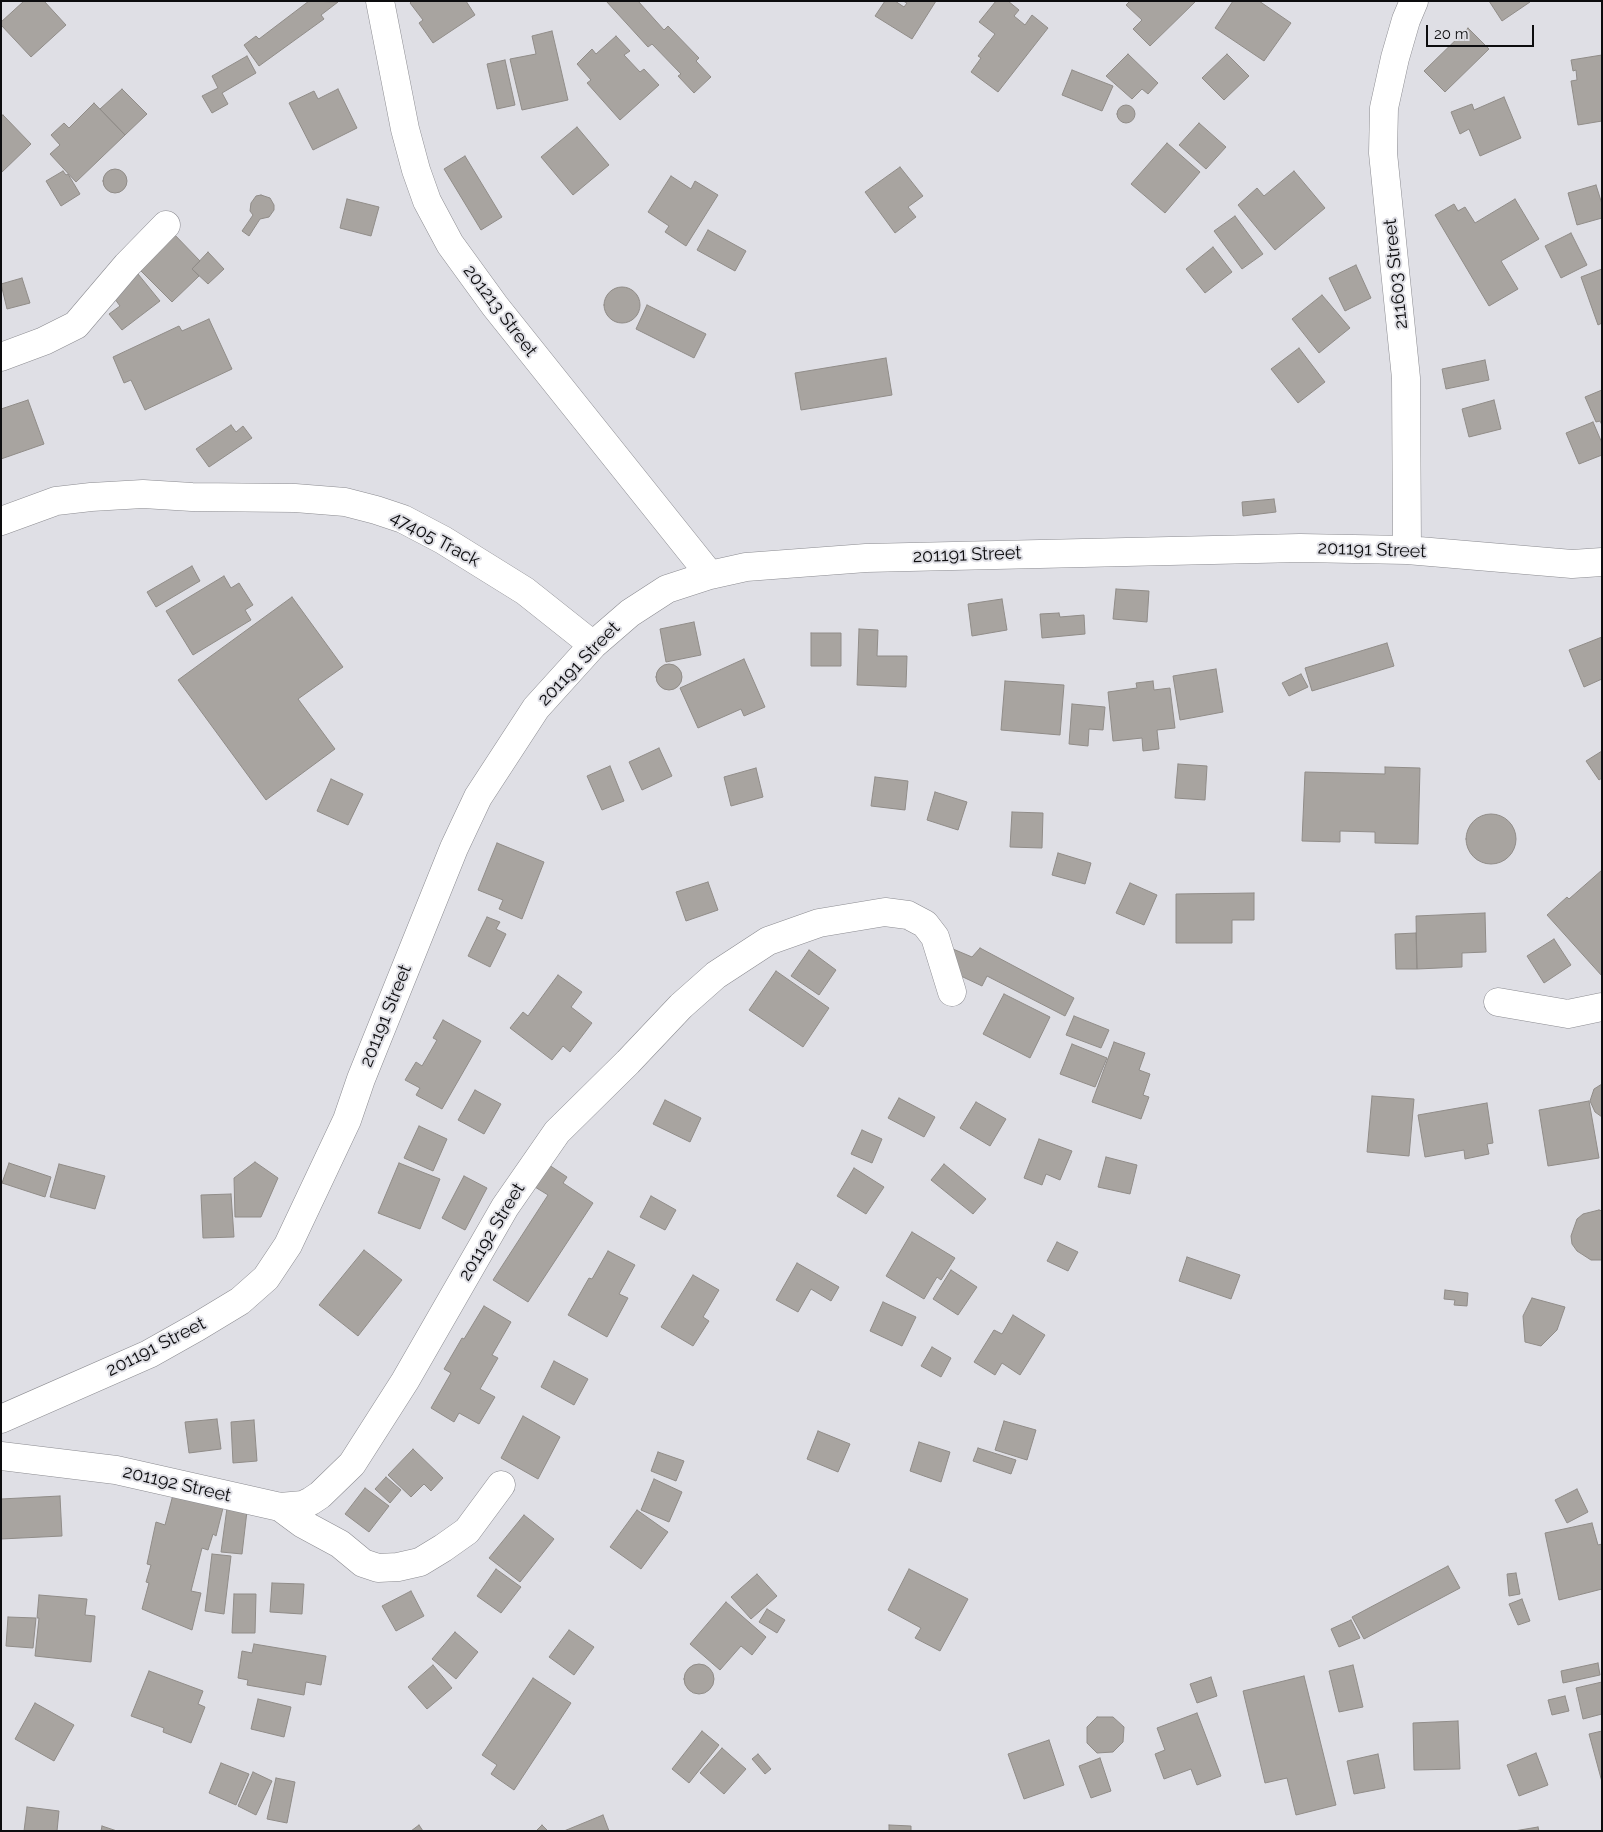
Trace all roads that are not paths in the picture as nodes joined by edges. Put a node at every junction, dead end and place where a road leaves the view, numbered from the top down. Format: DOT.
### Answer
graph roads {
  1 [pos="380,1"];
  2 [pos="1414,1"];
  3 [pos="166,226"];
  4 [pos="1,356"];
  5 [pos="1,521"];
  6 [pos="1406,550"];
  7 [pos="1602,562"];
  8 [pos="710,575"];
  9 [pos="593,645"];
  10 [pos="952,992"];
  11 [pos="1498,1002"];
  12 [pos="1602,1007"];
  13 [pos="1,1418"];
  14 [pos="1,1456"];
  15 [pos="501,1485"];
  16 [pos="280,1507"];
  1 -- 8 [label="street, 201213 Street"];
  2 -- 6 [label="street, 211603 Street"];
  3 -- 4 [label="street"];
  5 -- 9 [label="street, 47405 Track"];
  6 -- 7 [label="street, 201191 Street"];
  6 -- 8 [label="street, 201191 Street"];
  8 -- 9 [label="street, 201191 Street"];
  9 -- 13 [label="street, 201191 Street"];
  10 -- 16 [label="street, 201192 Street"];
  11 -- 12 [label="street"];
  14 -- 16 [label="street, 201192 Street"];
  15 -- 16 [label="street"];
}
